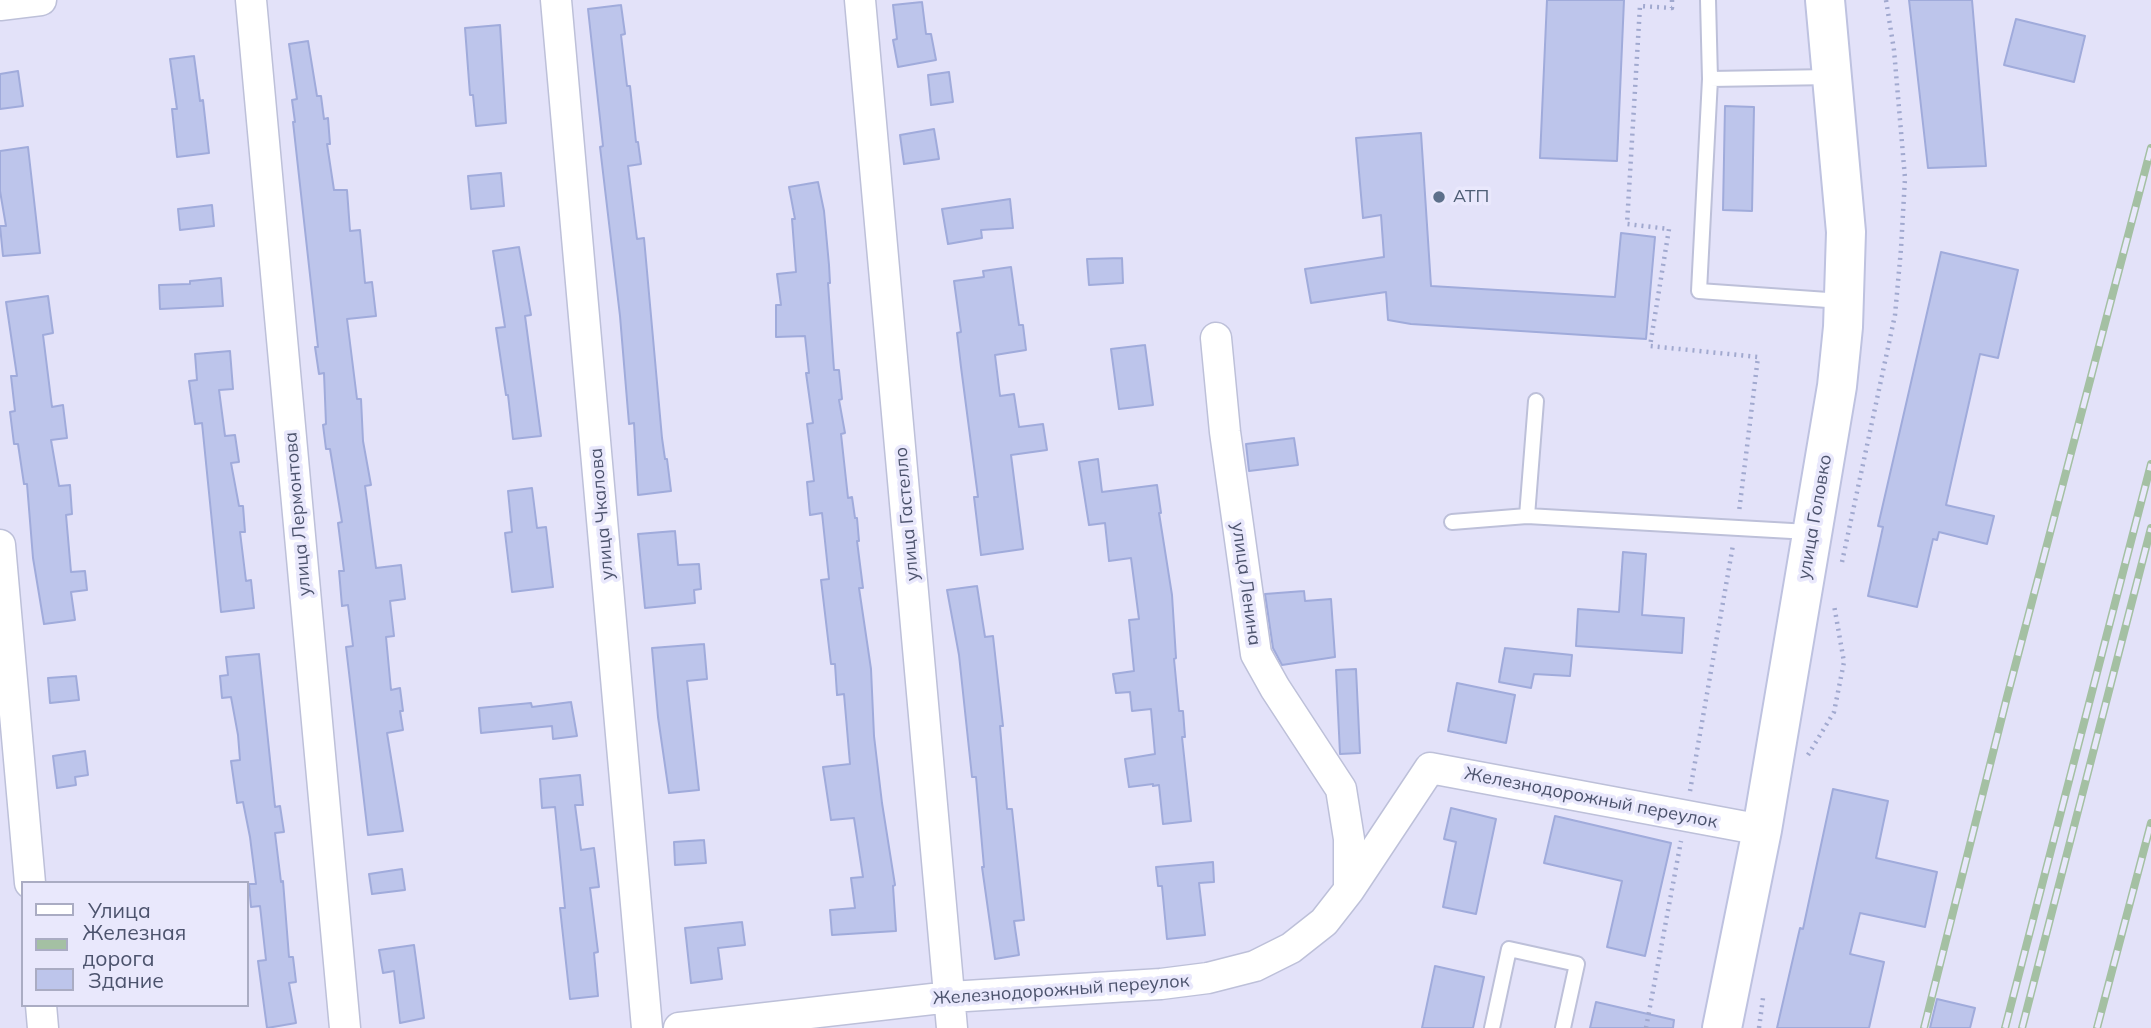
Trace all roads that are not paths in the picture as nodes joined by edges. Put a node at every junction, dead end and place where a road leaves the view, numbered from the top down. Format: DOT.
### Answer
graph roads {
  1 [pos="41,0"];
  2 [pos="251,0"];
  3 [pos="556,0"];
  4 [pos="860,0"];
  5 [pos="1709,0"];
  6 [pos="1825,0"];
  7 [pos="0,5"];
  8 [pos="1832,77"];
  9 [pos="1710,79"];
  10 [pos="1843,301"];
  11 [pos="1216,338"];
  12 [pos="1536,401"];
  13 [pos="1527,516"];
  14 [pos="1452,522"];
  15 [pos="1812,533"];
  16 [pos="0,545"];
  17 [pos="1762,830"];
  18 [pos="30,881"];
  19 [pos="1349,890"];
  20 [pos="950,997"];
  21 [pos="41,1007"];
  22 [pos="43,1028"];
  23 [pos="345,1028"];
  24 [pos="647,1028"];
  25 [pos="679,1028"];
  26 [pos="952,1028"];
  27 [pos="1492,1028"];
  28 [pos="1563,1028"];
  29 [pos="1722,1028"];
  1 -- 7 [label="street"];
  2 -- 23 [label="street, улица Лермонтова"];
  3 -- 24 [label="street, улица Чкалова"];
  4 -- 20 [label="street, улица Гастелло"];
  5 -- 9 [label="lane"];
  6 -- 8 [label="main road, улица Головко"];
  8 -- 9 [label="lane"];
  8 -- 10 [label="main road, улица Головко"];
  9 -- 10 [label="lane"];
  10 -- 15 [label="main road, улица Головко"];
  11 -- 19 [label="street, улица Ленина"];
  12 -- 13 [label="lane"];
  13 -- 14 [label="lane"];
  13 -- 15 [label="lane"];
  15 -- 17 [label="main road, улица Головко"];
  16 -- 18 [label="street"];
  17 -- 19 [label="street, Железнодорожный переулок"];
  17 -- 29 [label="main road, улица Головко"];
  19 -- 20 [label="street, Железнодорожный переулок"];
  20 -- 25 [label="street, Железнодорожный переулок"];
  20 -- 26 [label="street, улица Гастелло"];
  21 -- 22 [label="street"];
  27 -- 28 [label="lane"];
}
